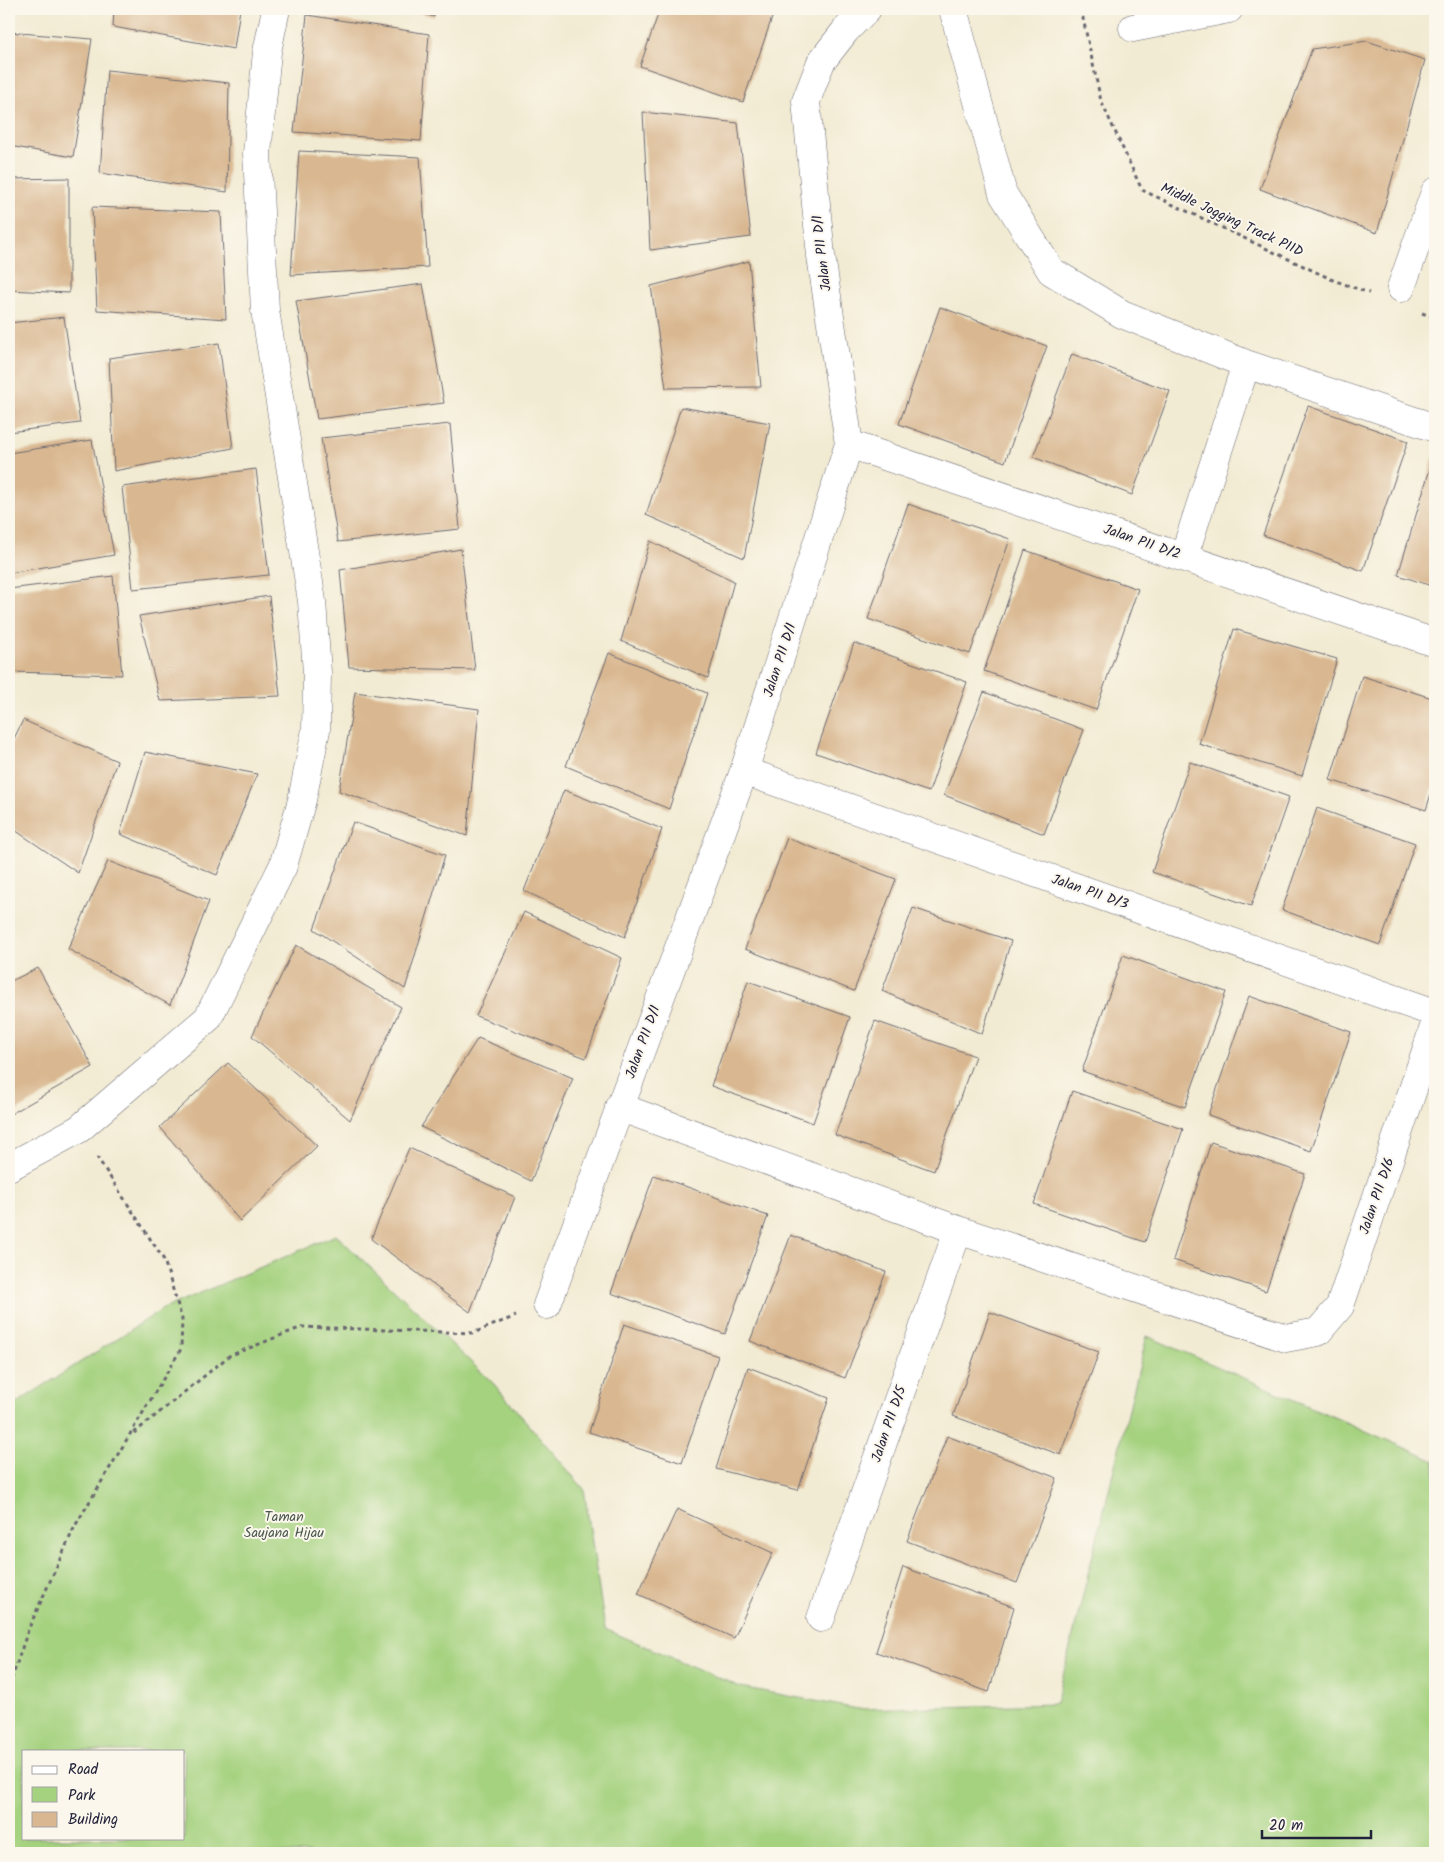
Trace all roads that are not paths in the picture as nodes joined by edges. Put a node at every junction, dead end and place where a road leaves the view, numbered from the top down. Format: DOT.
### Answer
graph roads {
  1 [pos="276,9"];
  2 [pos="867,9"];
  3 [pos="953,9"];
  4 [pos="1229,9"];
  5 [pos="1132,28"];
  6 [pos="1435,192"];
  7 [pos="1401,288"];
  8 [pos="1246,364"];
  9 [pos="1435,428"];
  10 [pos="849,444"];
  11 [pos="1184,556"];
  12 [pos="1435,643"];
  13 [pos="744,771"];
  14 [pos="1435,1013"];
  15 [pos="1435,1024"];
  16 [pos="619,1107"];
  17 [pos="9,1167"];
  18 [pos="958,1230"];
  19 [pos="547,1304"];
  20 [pos="821,1618"];
  1 -- 17 [label="street"];
  2 -- 10 [label="street, Jalan P11 D/1"];
  3 -- 8 [label="street"];
  4 -- 5 [label="street"];
  6 -- 7 [label="street"];
  8 -- 9 [label="street"];
  8 -- 11 [label="street"];
  10 -- 11 [label="street, Jalan P11 D/2"];
  10 -- 13 [label="street, Jalan P11 D/1"];
  11 -- 12 [label="street, Jalan P11 D/2"];
  13 -- 14 [label="street, Jalan P11 D/3"];
  13 -- 16 [label="street, Jalan P11 D/1"];
  15 -- 18 [label="street, Jalan P11 D/6"];
  16 -- 18 [label="street"];
  16 -- 19 [label="street, Jalan P11 D/1"];
  18 -- 20 [label="street, Jalan P11 D/5"];
}
